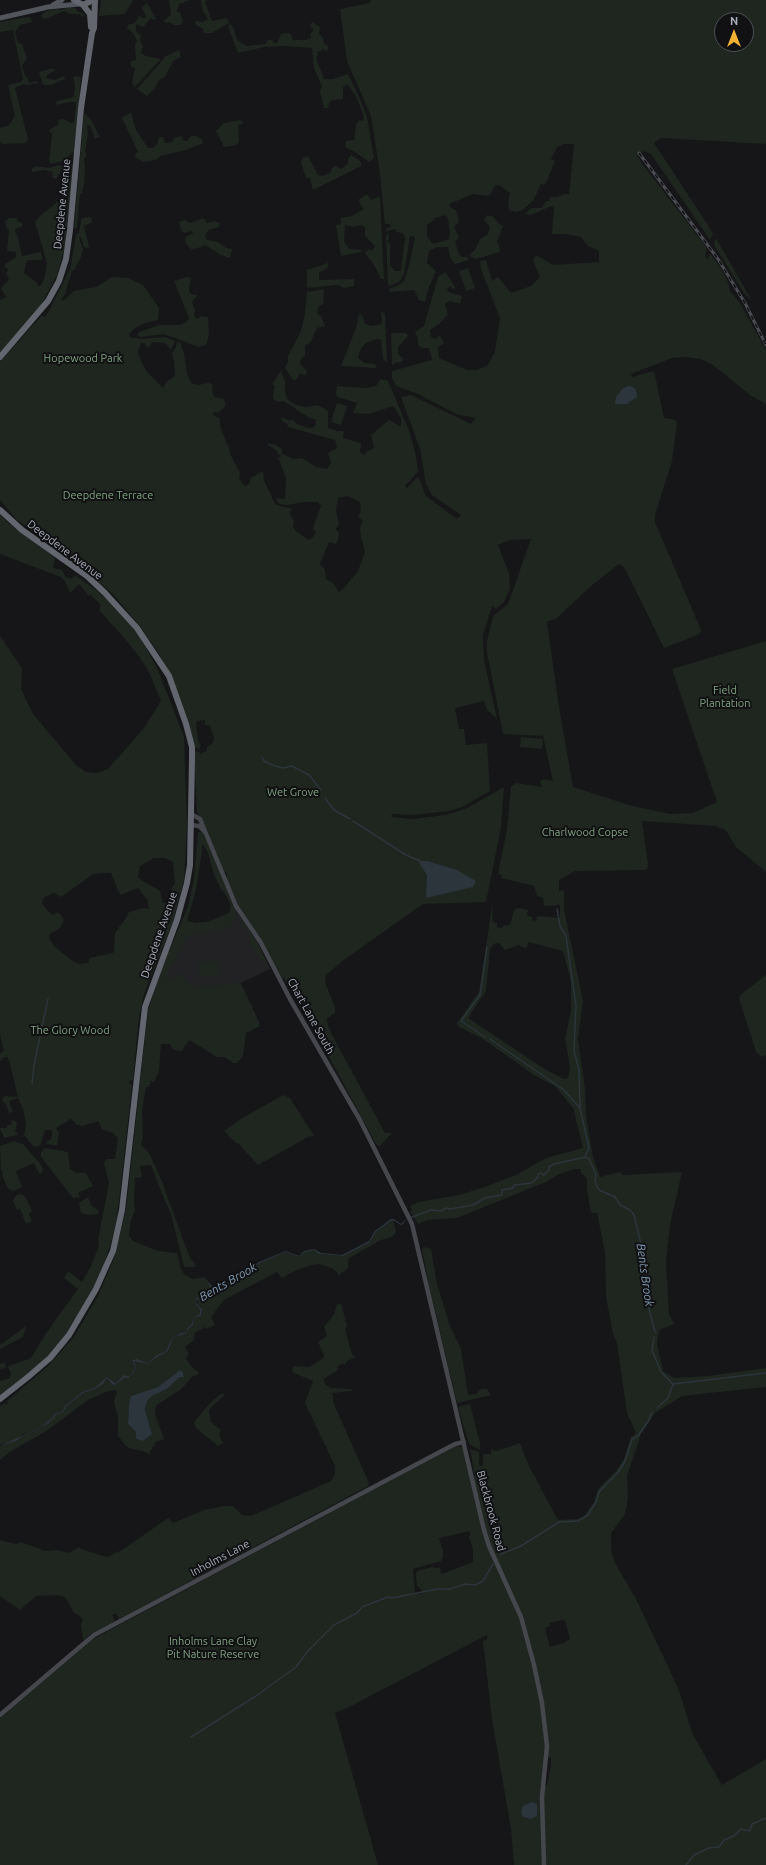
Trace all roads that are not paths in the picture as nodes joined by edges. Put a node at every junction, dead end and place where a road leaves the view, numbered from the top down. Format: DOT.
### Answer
graph roads {
  1 [pos="62,0"];
  2 [pos="94,0"];
  3 [pos="79,3"];
  4 [pos="48,7"];
  5 [pos="0,18"];
  6 [pos="92,33"];
  7 [pos="0,357"];
  8 [pos="0,510"];
  9 [pos="191,814"];
  10 [pos="191,825"];
  11 [pos="206,832"];
  12 [pos="405,1208"];
  13 [pos="0,1399"];
  14 [pos="464,1442"];
  15 [pos="0,1714"];
  16 [pos="544,1865"];
  1 -- 4 [label="main road"];
  2 -- 3 [label="highway"];
  2 -- 6 [label="highway, Deepdene Avenue"];
  3 -- 4 [label="main road"];
  3 -- 6 [label="highway"];
  4 -- 5 [label="main road"];
  6 -- 7 [label="highway, Deepdene Avenue"];
  8 -- 9 [label="highway, Deepdene Avenue"];
  9 -- 10 [label="highway, Deepdene Avenue"];
  9 -- 11 [label="street, Chart Lane South"];
  10 -- 11 [label="street"];
  10 -- 13 [label="highway, Deepdene Avenue"];
  11 -- 12 [label="street, Chart Lane South"];
  12 -- 14 [label="street, Blackbrook Road"];
  14 -- 15 [label="street, Inholms Lane"];
  14 -- 16 [label="street, Blackbrook Road"];
}
